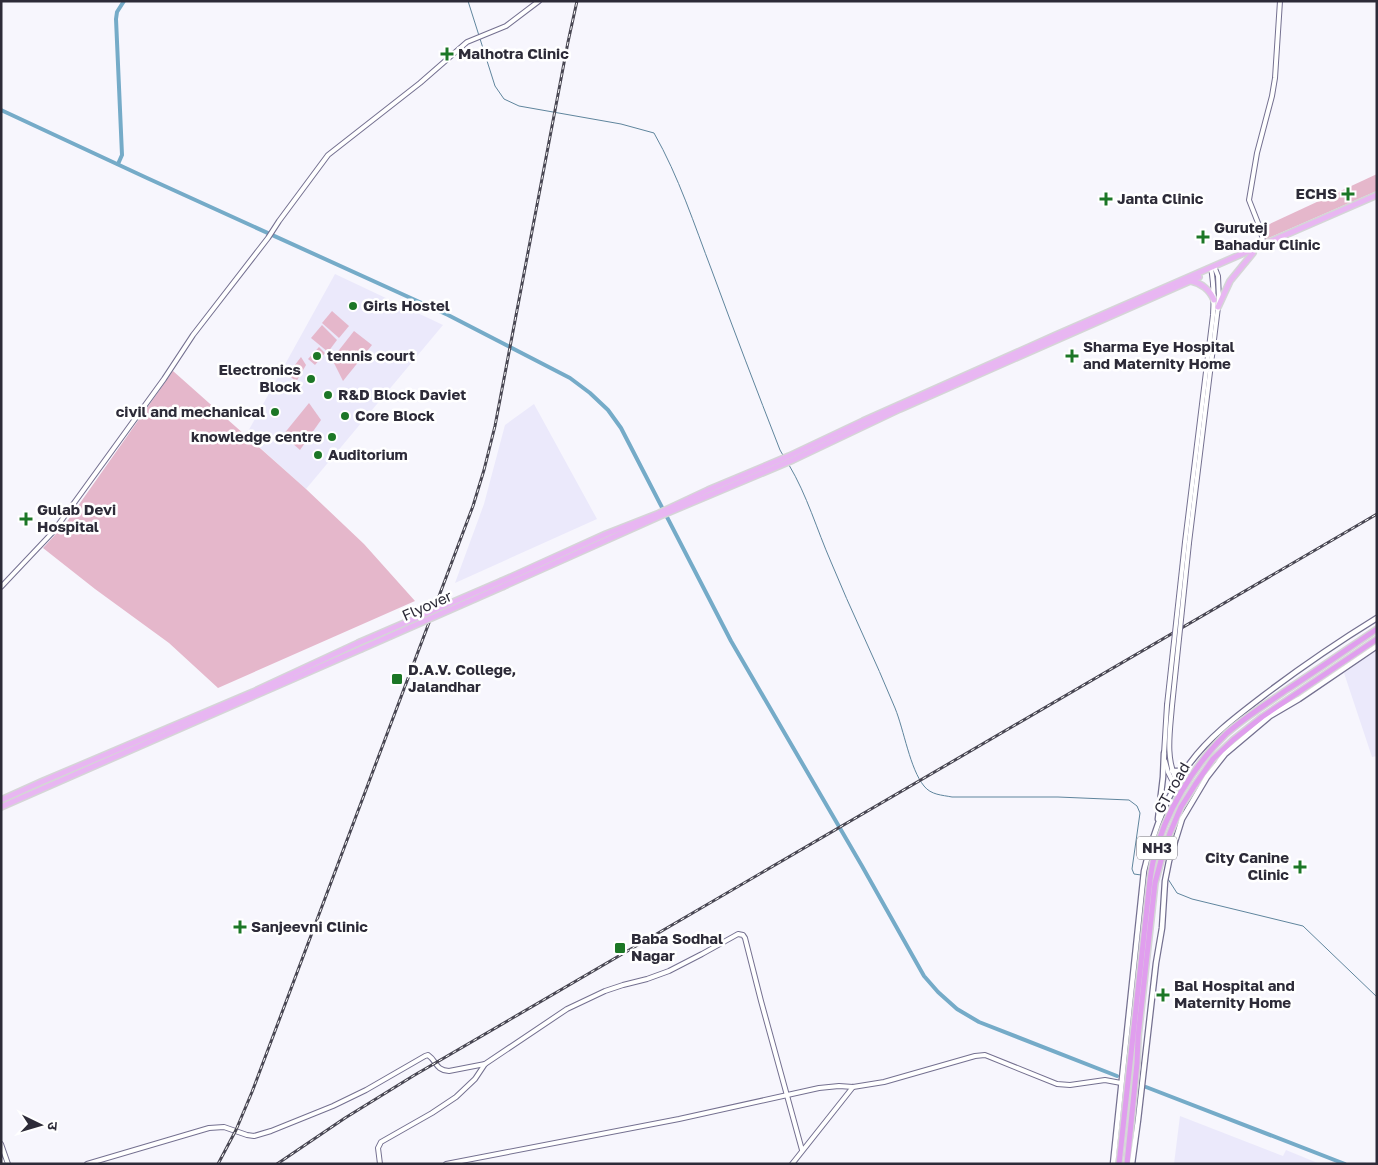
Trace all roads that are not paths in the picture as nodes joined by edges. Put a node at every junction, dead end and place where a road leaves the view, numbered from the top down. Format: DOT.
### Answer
graph roads {
  1 [pos="539,1"];
  2 [pos="1280,1"];
  3 [pos="1377,195"];
  4 [pos="1262,246"];
  5 [pos="1253,253"];
  6 [pos="1213,269"];
  7 [pos="1191,281"];
  8 [pos="1214,300"];
  9 [pos="1218,307"];
  10 [pos="1215,315"];
  11 [pos="790,459"];
  12 [pos="1,587"];
  13 [pos="1377,618"];
  14 [pos="1377,630"];
  15 [pos="1377,639"];
  16 [pos="1377,646"];
  17 [pos="254,694"];
  18 [pos="1170,706"];
  19 [pos="1164,753"];
  20 [pos="1189,765"];
  21 [pos="1172,771"];
  22 [pos="1176,784"];
  23 [pos="1,800"];
  24 [pos="1,807"];
  25 [pos="1158,822"];
  26 [pos="485,1064"];
  27 [pos="1121,1083"];
  28 [pos="854,1087"];
  29 [pos="787,1095"];
  30 [pos="1,1144"];
  31 [pos="802,1150"];
  32 [pos="1,1160"];
  33 [pos="3,1164"];
  34 [pos="8,1164"];
  35 [pos="87,1164"];
  36 [pos="380,1164"];
  37 [pos="446,1164"];
  38 [pos="792,1164"];
  39 [pos="1113,1164"];
  40 [pos="1119,1164"];
  41 [pos="1126,1164"];
  42 [pos="1132,1164"];
  1 -- 12 [label="street"];
  2 -- 4 [label="street"];
  3 -- 4 [label="main road"];
  4 -- 5 [label="main road"];
  4 -- 6 [label="main road"];
  5 -- 6 [label="main road"];
  5 -- 9 [label="main road"];
  6 -- 7 [label="main road"];
  6 -- 8 [label="street"];
  6 -- 9 [label="street"];
  6 -- 11 [label="main road"];
  7 -- 8 [label="main road"];
  7 -- 11 [label="main road"];
  8 -- 10 [label="street"];
  9 -- 10 [label="street"];
  10 -- 18 [label="street, bridge"];
  11 -- 17 [label="main road, Flyover, bridge"];
  13 -- 20 [label="main road"];
  14 -- 40 [label="highway, GT road / NH3"];
  15 -- 41 [label="highway, GT road / NH3"];
  16 -- 42 [label="main road"];
  17 -- 23 [label="main road"];
  17 -- 24 [label="main road"];
  18 -- 19 [label="street"];
  18 -- 21 [label="street"];
  19 -- 22 [label="street"];
  19 -- 25 [label="main road"];
  20 -- 21 [label="main road"];
  20 -- 22 [label="main road"];
  21 -- 22 [label="street"];
  22 -- 25 [label="main road"];
  25 -- 27 [label="main road"];
  26 -- 29 [label="street"];
  26 -- 35 [label="street"];
  26 -- 36 [label="street"];
  27 -- 28 [label="street"];
  27 -- 39 [label="main road"];
  28 -- 29 [label="street"];
  28 -- 31 [label="street"];
  29 -- 31 [label="street"];
  29 -- 37 [label="street"];
  30 -- 34 [label="street"];
  31 -- 38 [label="street"];
  32 -- 33 [label="street"];
}
